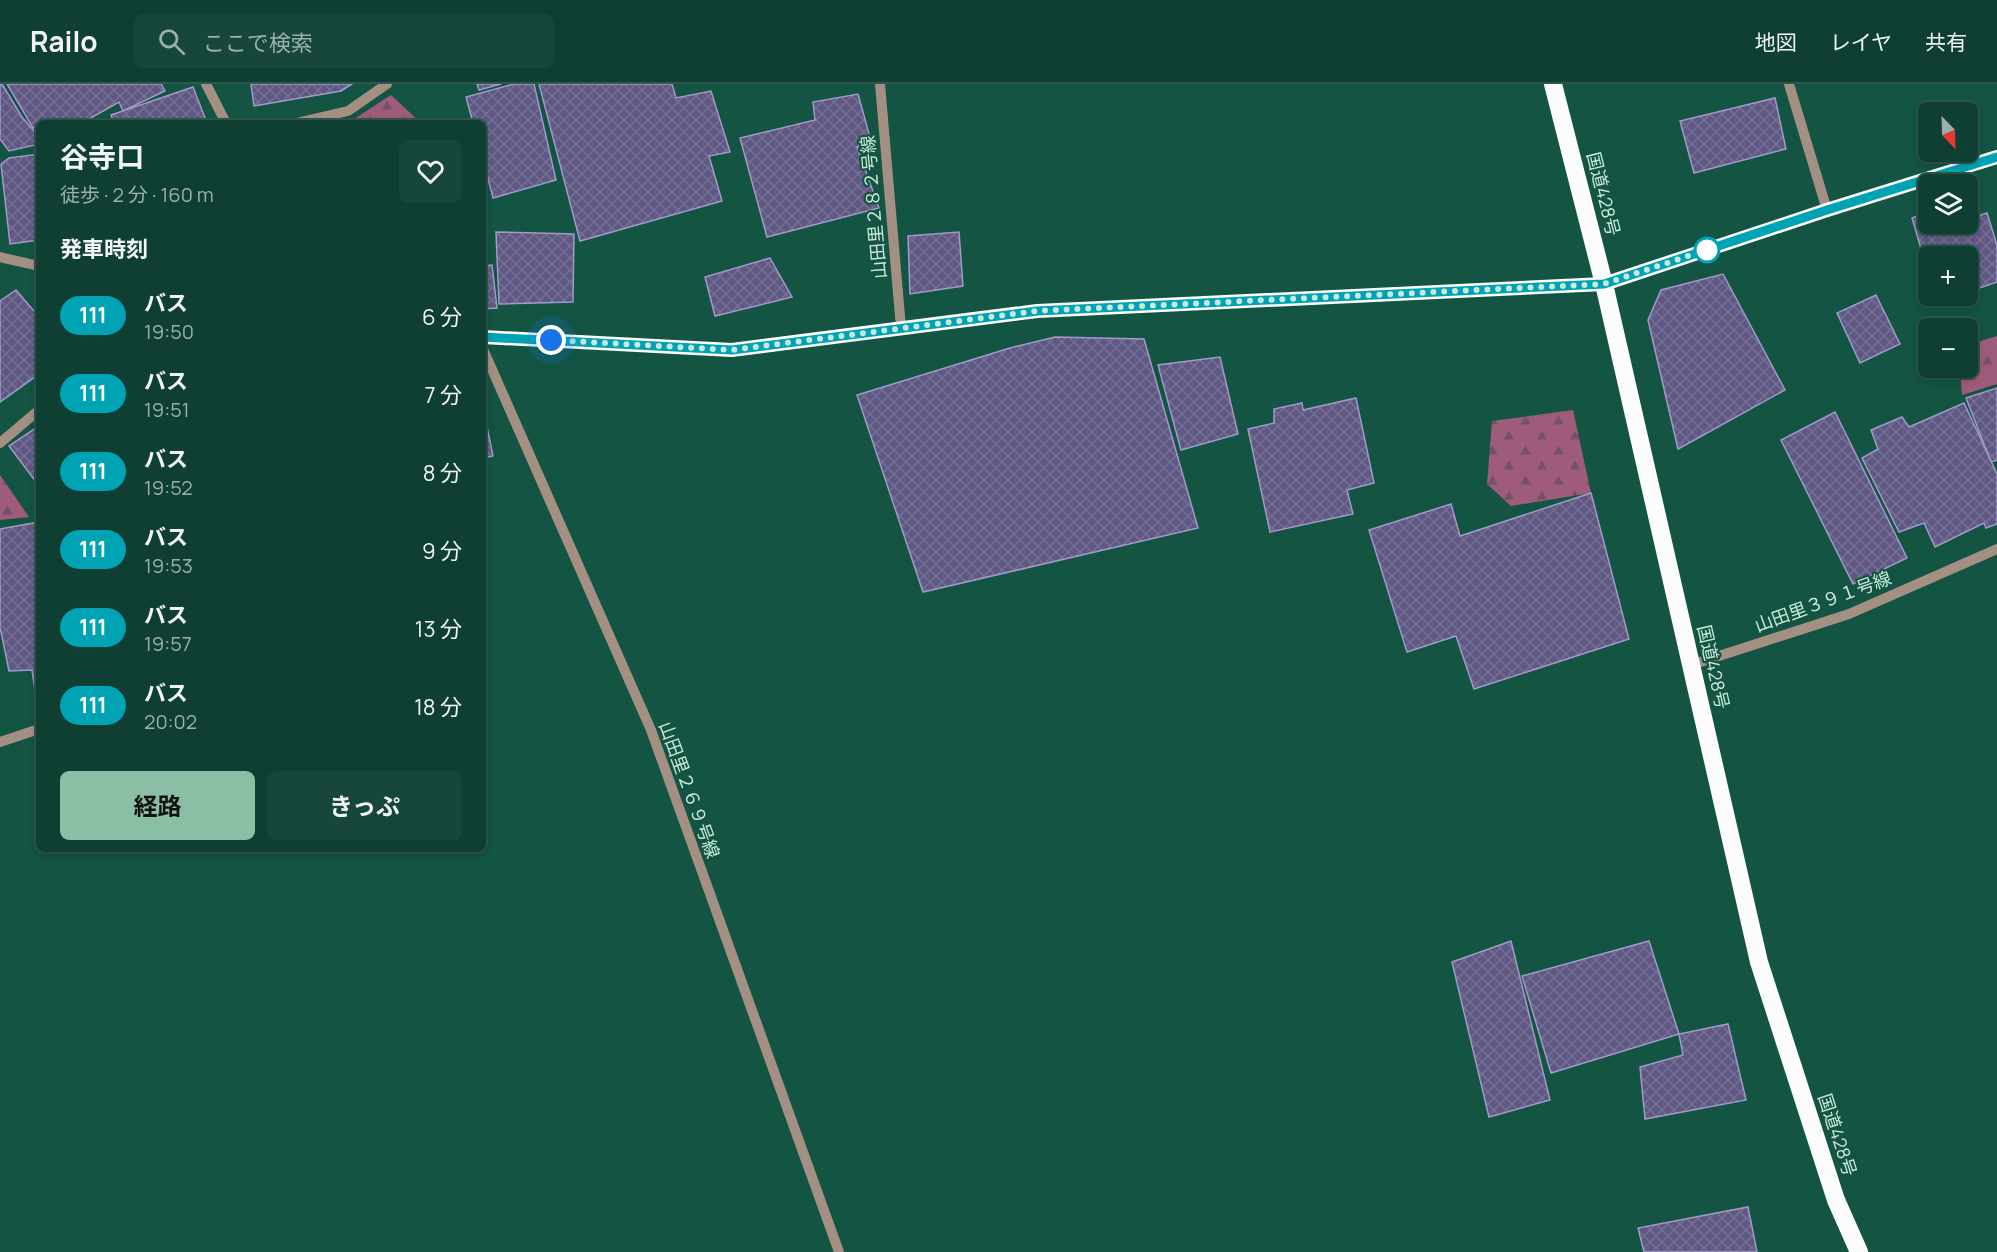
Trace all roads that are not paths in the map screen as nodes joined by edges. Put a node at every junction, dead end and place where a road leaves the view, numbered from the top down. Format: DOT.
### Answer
graph roads {
  1 [pos="206,84"];
  2 [pos="387,84"];
  3 [pos="880,84"];
  4 [pos="1553,84"];
  5 [pos="1790,84"];
  6 [pos="224,120"];
  7 [pos="309,120"];
  8 [pos="1997,157"];
  9 [pos="1827,210"];
  10 [pos="0,257"];
  11 [pos="36,265"];
  12 [pos="1604,284"];
  13 [pos="901,328"];
  14 [pos="486,337"];
  15 [pos="486,356"];
  16 [pos="36,413"];
  17 [pos="0,443"];
  18 [pos="1997,549"];
  19 [pos="1691,665"];
  20 [pos="36,730"];
  21 [pos="0,742"];
  22 [pos="839,1252"];
  23 [pos="1859,1252"];
  1 -- 6 [label="street"];
  2 -- 7 [label="street"];
  3 -- 13 [label="street, 山田里２８２号線"];
  4 -- 12 [label="highway, 国道428号"];
  5 -- 9 [label="street"];
  8 -- 9 [label="street"];
  9 -- 12 [label="street"];
  10 -- 11 [label="street"];
  12 -- 13 [label="street"];
  12 -- 19 [label="highway, 国道428号"];
  13 -- 14 [label="street"];
  15 -- 22 [label="street, 山田里２６９号線"];
  16 -- 17 [label="street"];
  18 -- 19 [label="street, 山田里３９１号線"];
  19 -- 23 [label="highway, 国道428号"];
  20 -- 21 [label="street"];
}
